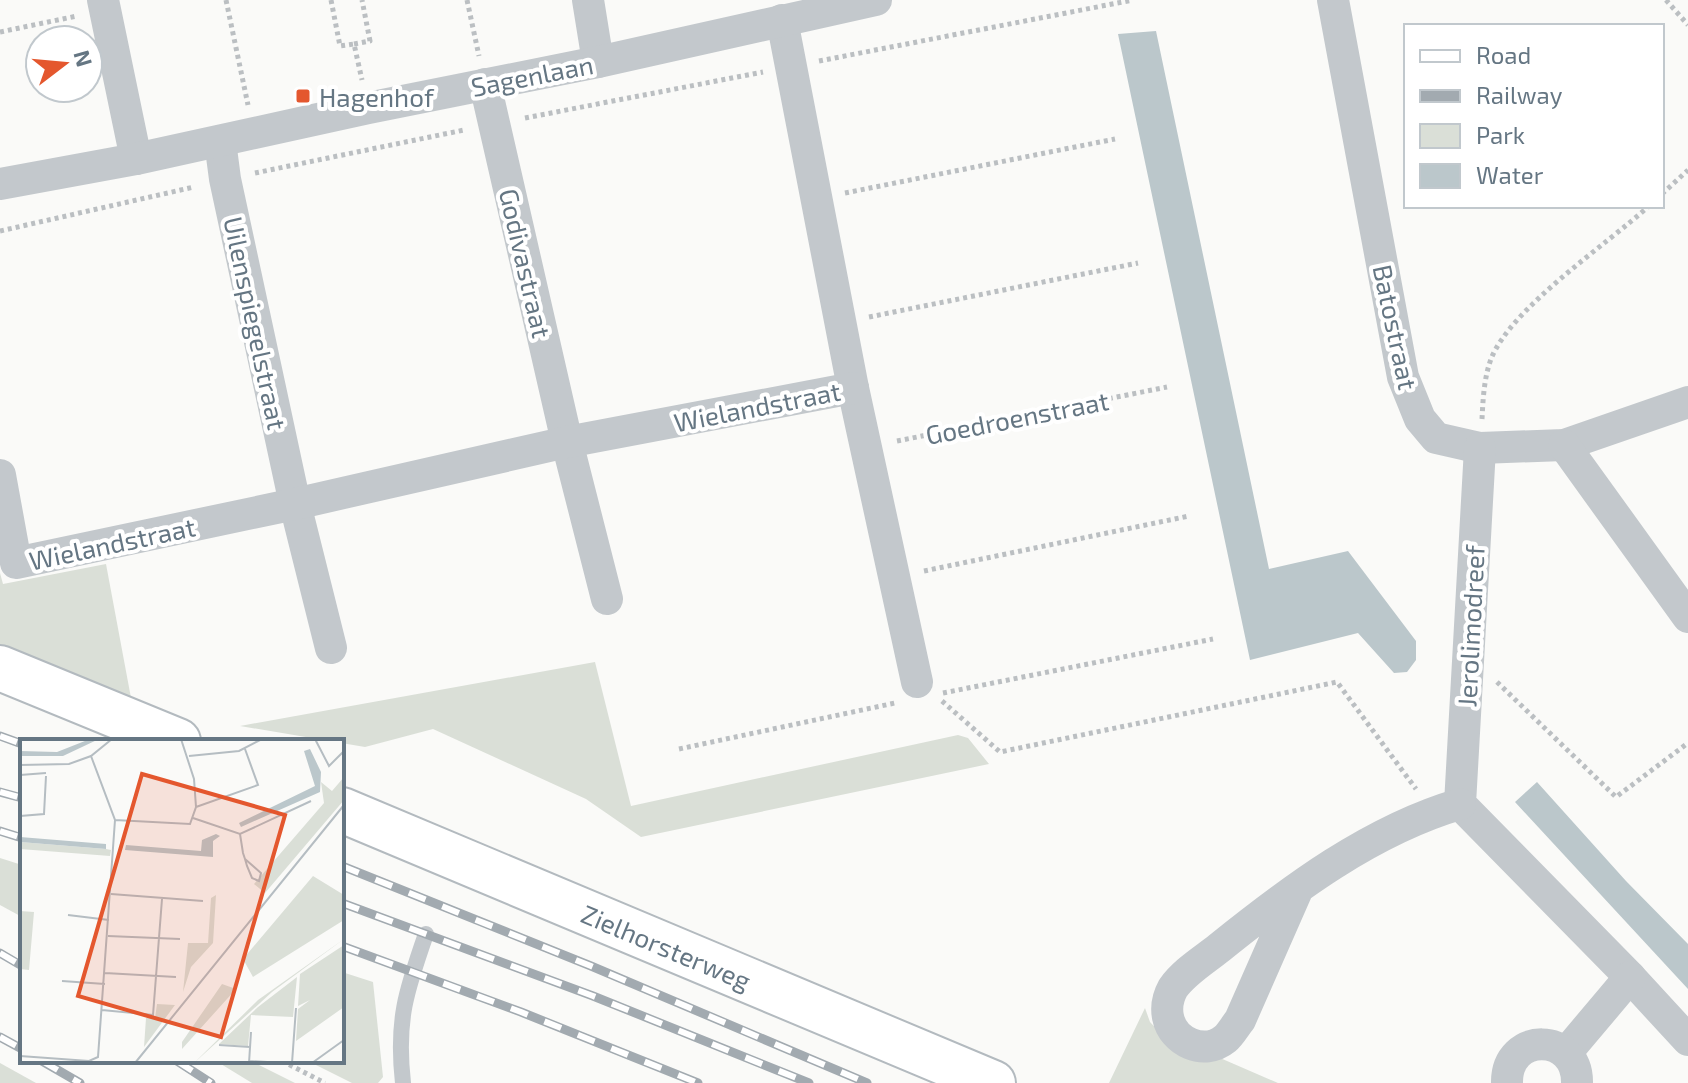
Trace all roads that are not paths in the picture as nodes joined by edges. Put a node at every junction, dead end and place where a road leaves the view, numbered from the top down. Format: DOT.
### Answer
graph roads {
  1 [pos="588,0"];
  2 [pos="876,0"];
  3 [pos="1333,0"];
  4 [pos="104,5"];
  5 [pos="782,20"];
  6 [pos="598,62"];
  7 [pos="485,84"];
  8 [pos="220,141"];
  9 [pos="136,159"];
  10 [pos="0,184"];
  11 [pos="853,388"];
  12 [pos="1688,402"];
  13 [pos="567,442"];
  14 [pos="1564,445"];
  15 [pos="1480,448"];
  16 [pos="0,475"];
  17 [pos="295,504"];
  18 [pos="607,599"];
  19 [pos="1688,617"];
  20 [pos="331,648"];
  21 [pos="0,668"];
  22 [pos="917,682"];
  23 [pos="173,739"];
  24 [pos="1446,808"];
  25 [pos="344,811"];
  26 [pos="1298,888"];
  27 [pos="426,934"];
  28 [pos="1630,977"];
  29 [pos="1688,1040"];
  30 [pos="1566,1053"];
  31 [pos="403,1083"];
  32 [pos="993,1083"];
  33 [pos="1507,1083"];
  34 [pos="1577,1083"];
  1 -- 6 [label="street"];
  2 -- 5 [label="street, Sagenlaan"];
  3 -- 15 [label="street, Batostraat"];
  4 -- 9 [label="street"];
  5 -- 6 [label="street, Sagenlaan"];
  5 -- 11 [label="street"];
  6 -- 7 [label="street, Sagenlaan"];
  7 -- 8 [label="street, Sagenlaan"];
  7 -- 13 [label="street, Godivastraat"];
  8 -- 9 [label="street, Sagenlaan"];
  8 -- 17 [label="street, Uilenspiegelstraat"];
  9 -- 10 [label="street, Sagenlaan"];
  11 -- 13 [label="street, Wielandstraat"];
  11 -- 22 [label="street"];
  12 -- 14 [label="street, Batostraat"];
  13 -- 17 [label="street, Wielandstraat"];
  13 -- 18 [label="street"];
  14 -- 15 [label="street, Batostraat"];
  14 -- 19 [label="street"];
  15 -- 24 [label="street, Jerolimodreef"];
  16 -- 17 [label="street, Wielandstraat"];
  17 -- 20 [label="street"];
  21 -- 23 [label="main road"];
  24 -- 26 [label="street"];
  24 -- 28 [label="street"];
  25 -- 32 [label="main road, Zielhorsterweg"];
  26 -- 26 [label="street"];
  27 -- 31 [label="lane"];
  28 -- 29 [label="street"];
  28 -- 30 [label="street"];
  30 -- 33 [label="street"];
  30 -- 34 [label="street"];
}
